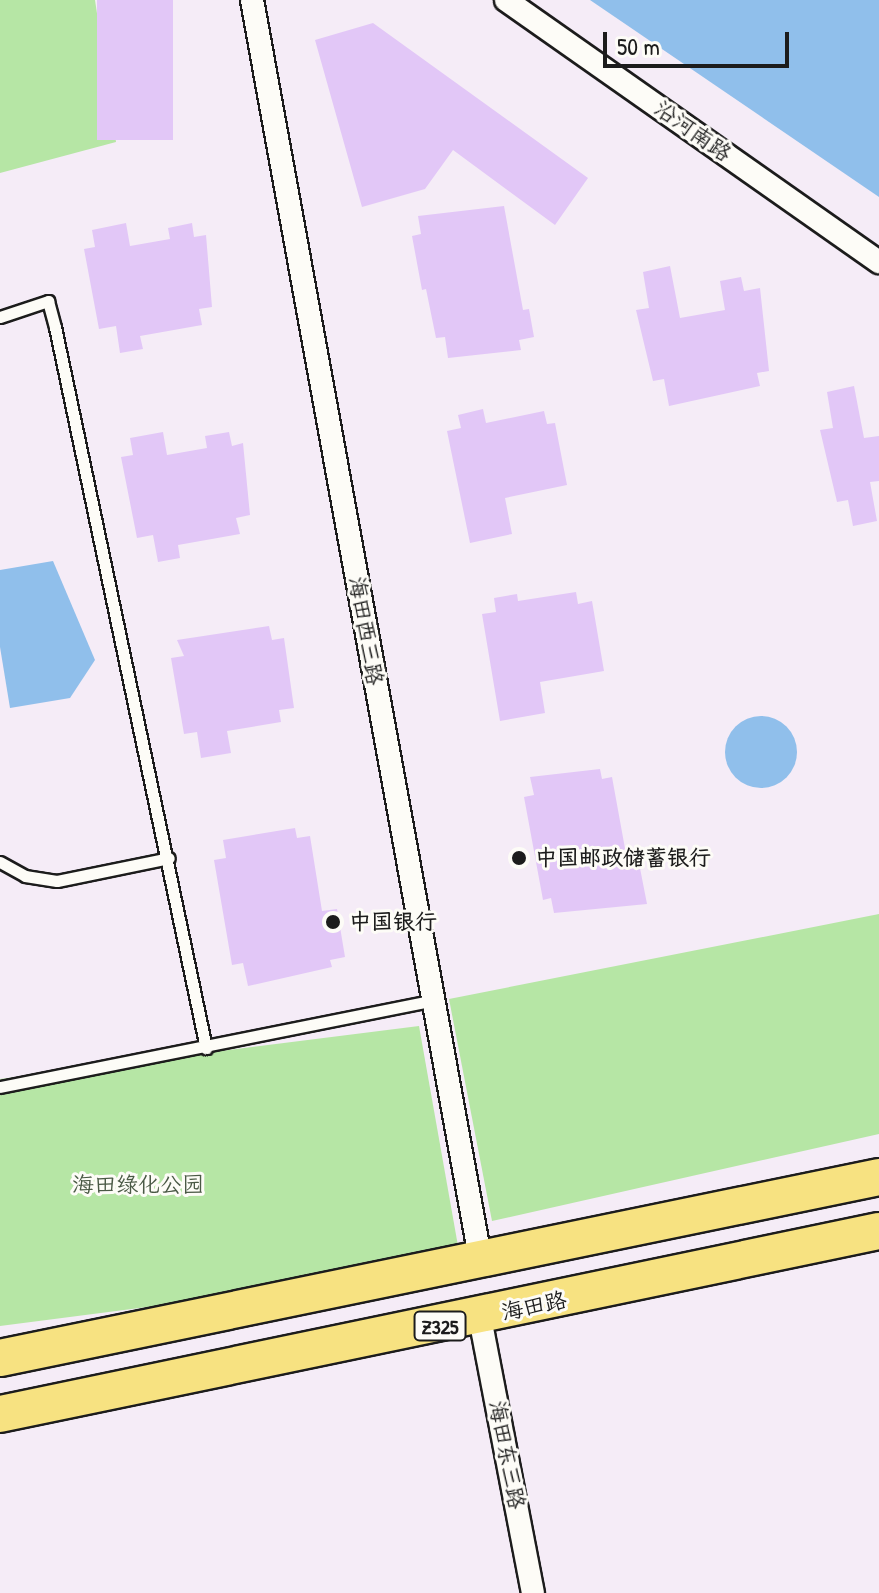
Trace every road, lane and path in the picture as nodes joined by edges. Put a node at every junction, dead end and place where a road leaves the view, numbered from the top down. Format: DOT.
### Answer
graph roads {
  1 [pos="252,0"];
  2 [pos="506,0"];
  3 [pos="879,262"];
  4 [pos="0,317"];
  5 [pos="169,858"];
  6 [pos="0,862"];
  7 [pos="432,1001"];
  8 [pos="206,1048"];
  9 [pos="0,1087"];
  10 [pos="879,1177"];
  11 [pos="879,1231"];
  12 [pos="481,1262"];
  13 [pos="480,1318"];
  14 [pos="0,1358"];
  15 [pos="0,1414"];
  16 [pos="533,1593"];
  1 -- 7 [label="street, 海田西三路"];
  2 -- 3 [label="street, 沿河南路"];
  4 -- 5 [label="lane"];
  5 -- 6 [label="lane"];
  5 -- 8 [label="lane"];
  7 -- 8 [label="lane"];
  7 -- 12 [label="street, 海田西三路"];
  8 -- 9 [label="lane"];
  10 -- 12 [label="main road"];
  11 -- 13 [label="main road, 海田路 / Z325"];
  12 -- 14 [label="main road"];
  13 -- 15 [label="main road, 海田路 / Z325"];
  13 -- 16 [label="street, 海田东三路"];
}
